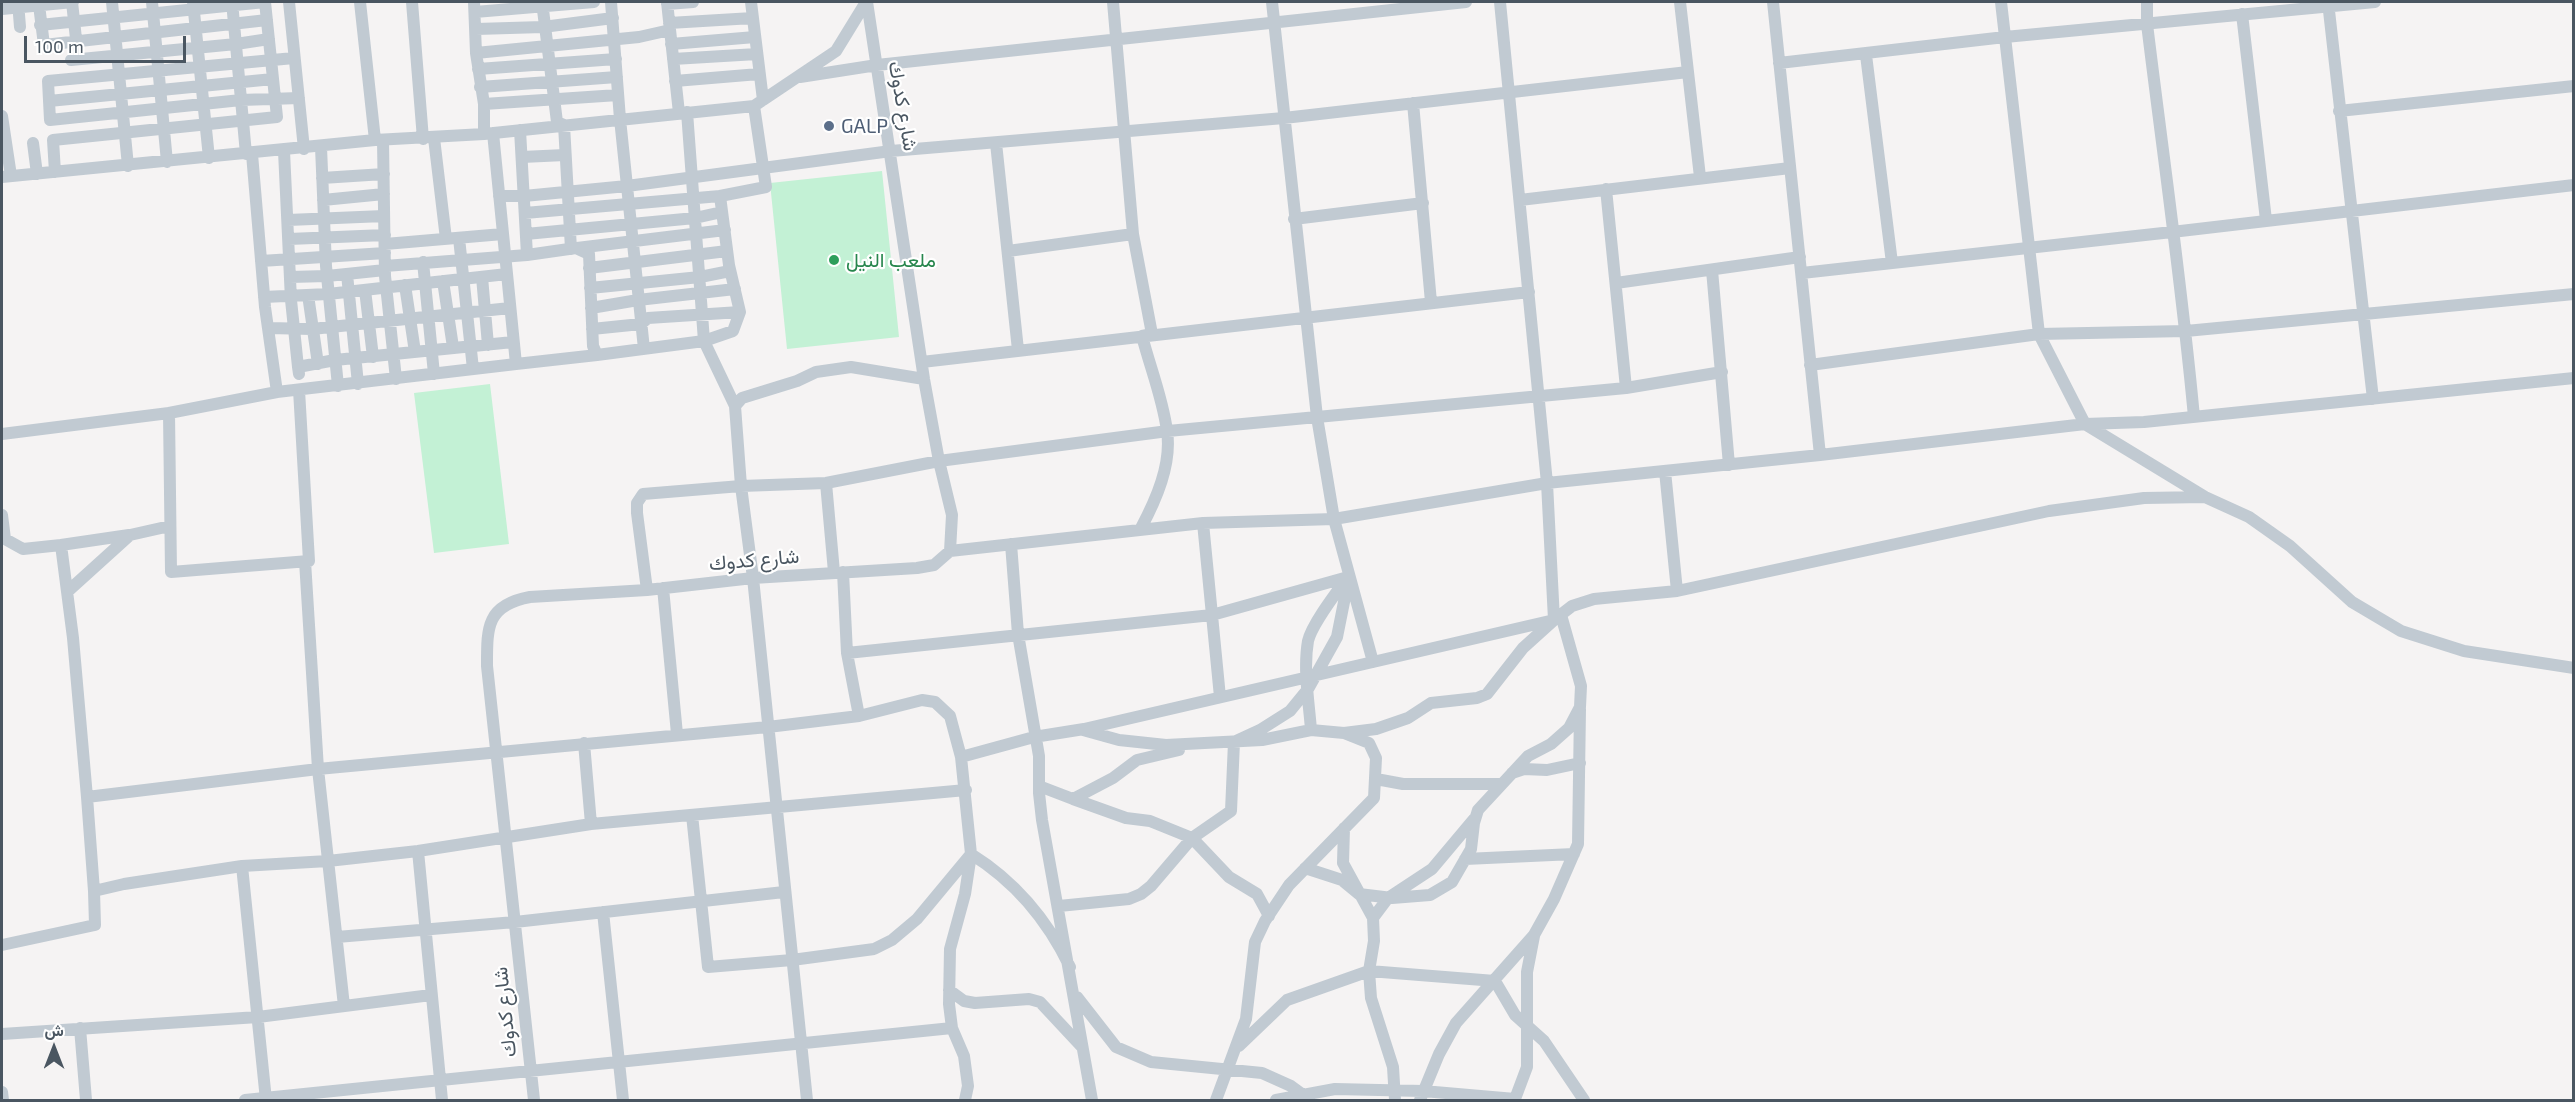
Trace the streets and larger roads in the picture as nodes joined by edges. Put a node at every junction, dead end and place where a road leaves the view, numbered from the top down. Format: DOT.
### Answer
graph roads {
  1 [pos="72,2"];
  2 [pos="112,2"];
  3 [pos="265,2"];
  4 [pos="289,2"];
  5 [pos="360,2"];
  6 [pos="412,2"];
  7 [pos="594,2"];
  8 [pos="611,2"];
  9 [pos="693,2"];
  10 [pos="751,2"];
  11 [pos="867,2"];
  12 [pos="1113,2"];
  13 [pos="1272,2"];
  14 [pos="1466,2"];
  15 [pos="1500,2"];
  16 [pos="1680,2"];
  17 [pos="1773,2"];
  18 [pos="2001,2"];
  19 [pos="2147,2"];
  20 [pos="2375,2"];
  21 [pos="667,3"];
  22 [pos="232,4"];
  23 [pos="542,4"];
  24 [pos="2328,4"];
  25 [pos="19,5"];
  26 [pos="39,5"];
  27 [pos="194,5"];
  28 [pos="153,7"];
  29 [pos="475,7"];
  30 [pos="2,9"];
  31 [pos="2242,14"];
  32 [pos="113,17"];
  33 [pos="613,18"];
  34 [pos="753,18"];
  35 [pos="267,20"];
  36 [pos="74,21"];
  37 [pos="1274,23"];
  38 [pos="2147,24"];
  39 [pos="40,25"];
  40 [pos="234,25"];
  41 [pos="545,26"];
  42 [pos="21,27"];
  43 [pos="669,27"];
  44 [pos="196,28"];
  45 [pos="476,29"];
  46 [pos="155,33"];
  47 [pos="115,37"];
  48 [pos="755,37"];
  49 [pos="2005,37"];
  50 [pos="269,39"];
  51 [pos="615,39"];
  52 [pos="1117,40"];
  53 [pos="76,41"];
  54 [pos="236,44"];
  55 [pos="671,44"];
  56 [pos="198,46"];
  57 [pos="548,46"];
  58 [pos="157,51"];
  59 [pos="477,53"];
  60 [pos="757,54"];
  61 [pos="117,55"];
  62 [pos="1866,55"];
  63 [pos="294,58"];
  64 [pos="75,59"];
  65 [pos="616,59"];
  66 [pos="673,59"];
  67 [pos="271,60"];
  68 [pos="237,63"];
  69 [pos="550,63"];
  70 [pos="1779,63"];
  71 [pos="200,65"];
  72 [pos="876,66"];
  73 [pos="478,69"];
  74 [pos="159,70"];
  75 [pos="1688,72"];
  76 [pos="119,74"];
  77 [pos="759,74"];
  78 [pos="617,77"];
  79 [pos="80,78"];
  80 [pos="796,78"];
  81 [pos="273,79"];
  82 [pos="675,81"];
  83 [pos="552,82"];
  84 [pos="239,83"];
  85 [pos="202,85"];
  86 [pos="2574,86"];
  87 [pos="480,87"];
  88 [pos="160,89"];
  89 [pos="121,93"];
  90 [pos="1509,93"];
  91 [pos="618,95"];
  92 [pos="82,97"];
  93 [pos="275,98"];
  94 [pos="298,98"];
  95 [pos="554,99"];
  96 [pos="49,100"];
  97 [pos="241,100"];
  98 [pos="203,103"];
  99 [pos="758,103"];
  100 [pos="1413,103"];
  101 [pos="484,104"];
  102 [pos="162,108"];
  103 [pos="2339,111"];
  104 [pos="122,112"];
  105 [pos="683,113"];
  106 [pos="2,116"];
  107 [pos="86,116"];
  108 [pos="1284,118"];
  109 [pos="620,119"];
  110 [pos="243,121"];
  111 [pos="205,125"];
  112 [pos="564,125"];
  113 [pos="164,129"];
  114 [pos="520,130"];
  115 [pos="124,133"];
  116 [pos="489,133"];
  117 [pos="1125,133"];
  118 [pos="429,138"];
  119 [pos="379,140"];
  120 [pos="996,142"];
  121 [pos="33,143"];
  122 [pos="321,147"];
  123 [pos="304,149"];
  124 [pos="284,151"];
  125 [pos="891,151"];
  126 [pos="249,154"];
  127 [pos="565,155"];
  128 [pos="522,157"];
  129 [pos="209,158"];
  130 [pos="167,162"];
  131 [pos="128,166"];
  132 [pos="763,168"];
  133 [pos="1790,168"];
  134 [pos="55,172"];
  135 [pos="36,174"];
  136 [pos="384,174"];
  137 [pos="6,177"];
  138 [pos="1700,177"];
  139 [pos="322,178"];
  140 [pos="692,178"];
  141 [pos="2574,185"];
  142 [pos="627,186"];
  143 [pos="1606,189"];
  144 [pos="567,192"];
  145 [pos="384,194"];
  146 [pos="499,196"];
  147 [pos="524,196"];
  148 [pos="720,196"];
  149 [pos="694,197"];
  150 [pos="323,200"];
  151 [pos="1520,200"];
  152 [pos="1423,203"];
  153 [pos="629,204"];
  154 [pos="568,210"];
  155 [pos="2351,210"];
  156 [pos="722,212"];
  157 [pos="525,213"];
  158 [pos="384,216"];
  159 [pos="695,218"];
  160 [pos="324,219"];
  161 [pos="1294,219"];
  162 [pos="288,220"];
  163 [pos="2266,220"];
  164 [pos="631,224"];
  165 [pos="724,230"];
  166 [pos="570,231"];
  167 [pos="2172,232"];
  168 [pos="503,234"];
  169 [pos="526,234"];
  170 [pos="696,234"];
  171 [pos="1133,234"];
  172 [pos="324,238"];
  173 [pos="459,238"];
  174 [pos="289,239"];
  175 [pos="446,239"];
  176 [pos="633,242"];
  177 [pos="2028,246"];
  178 [pos="573,249"];
  179 [pos="727,251"];
  180 [pos="1008,251"];
  181 [pos="385,254"];
  182 [pos="505,255"];
  183 [pos="527,255"];
  184 [pos="698,255"];
  185 [pos="325,257"];
  186 [pos="1800,257"];
  187 [pos="289,259"];
  188 [pos="461,259"];
  189 [pos="261,261"];
  190 [pos="423,262"];
  191 [pos="1892,263"];
  192 [pos="635,264"];
  193 [pos="589,268"];
  194 [pos="1712,270"];
  195 [pos="730,271"];
  196 [pos="347,273"];
  197 [pos="1802,273"];
  198 [pos="507,274"];
  199 [pos="327,276"];
  200 [pos="290,277"];
  201 [pos="482,277"];
  202 [pos="700,277"];
  203 [pos="463,279"];
  204 [pos="443,281"];
  205 [pos="424,283"];
  206 [pos="1616,283"];
  207 [pos="637,284"];
  208 [pos="405,285"];
  209 [pos="386,287"];
  210 [pos="590,288"];
  211 [pos="735,289"];
  212 [pos="364,290"];
  213 [pos="348,292"];
  214 [pos="1529,292"];
  215 [pos="328,294"];
  216 [pos="2574,294"];
  217 [pos="308,295"];
  218 [pos="701,295"];
  219 [pos="291,296"];
  220 [pos="264,297"];
  221 [pos="638,300"];
  222 [pos="1431,302"];
  223 [pos="510,308"];
  224 [pos="591,308"];
  225 [pos="487,310"];
  226 [pos="740,312"];
  227 [pos="467,313"];
  228 [pos="2364,314"];
  229 [pos="447,315"];
  230 [pos="702,315"];
  231 [pos="1307,316"];
  232 [pos="428,317"];
  233 [pos="410,319"];
  234 [pos="389,321"];
  235 [pos="369,324"];
  236 [pos="641,324"];
  237 [pos="352,325"];
  238 [pos="332,327"];
  239 [pos="269,328"];
  240 [pos="294,329"];
  241 [pos="312,329"];
  242 [pos="592,329"];
  243 [pos="2186,331"];
  244 [pos="2039,334"];
  245 [pos="1142,336"];
  246 [pos="705,341"];
  247 [pos="513,342"];
  248 [pos="488,345"];
  249 [pos="470,346"];
  250 [pos="294,347"];
  251 [pos="453,347"];
  252 [pos="271,348"];
  253 [pos="644,349"];
  254 [pos="433,350"];
  255 [pos="1018,350"];
  256 [pos="415,352"];
  257 [pos="393,354"];
  258 [pos="597,355"];
  259 [pos="373,357"];
  260 [pos="355,359"];
  261 [pos="335,360"];
  262 [pos="922,362"];
  263 [pos="318,364"];
  264 [pos="516,364"];
  265 [pos="1810,365"];
  266 [pos="473,369"];
  267 [pos="1722,372"];
  268 [pos="434,374"];
  269 [pos="2574,378"];
  270 [pos="396,379"];
  271 [pos="924,379"];
  272 [pos="358,384"];
  273 [pos="338,386"];
  274 [pos="1626,387"];
  275 [pos="299,390"];
  276 [pos="277,392"];
  277 [pos="1538,396"];
  278 [pos="2373,399"];
  279 [pos="735,406"];
  280 [pos="169,413"];
  281 [pos="1317,417"];
  282 [pos="2194,417"];
  283 [pos="2085,424"];
  284 [pos="1168,432"];
  285 [pos="2,434"];
  286 [pos="1820,455"];
  287 [pos="939,461"];
  288 [pos="1729,465"];
  289 [pos="1665,471"];
  290 [pos="826,483"];
  291 [pos="1547,483"];
  292 [pos="741,486"];
  293 [pos="2205,497"];
  294 [pos="2,515"];
  295 [pos="1334,519"];
  296 [pos="1203,523"];
  297 [pos="170,526"];
  298 [pos="1141,528"];
  299 [pos="130,535"];
  300 [pos="1011,544"];
  301 [pos="61,546"];
  302 [pos="950,551"];
  303 [pos="305,561"];
  304 [pos="838,572"];
  305 [pos="1348,577"];
  306 [pos="753,578"];
  307 [pos="663,588"];
  308 [pos="647,590"];
  309 [pos="1677,591"];
  310 [pos="67,592"];
  311 [pos="1212,615"];
  312 [pos="1558,617"];
  313 [pos="1018,634"];
  314 [pos="847,653"];
  315 [pos="1373,662"];
  316 [pos="2574,668"];
  317 [pos="1310,680"];
  318 [pos="1220,697"];
  319 [pos="1580,707"];
  320 [pos="859,716"];
  321 [pos="768,727"];
  322 [pos="1079,730"];
  323 [pos="1311,730"];
  324 [pos="1344,733"];
  325 [pos="677,734"];
  326 [pos="1034,736"];
  327 [pos="1233,742"];
  328 [pos="1206,743"];
  329 [pos="584,744"];
  330 [pos="497,752"];
  331 [pos="961,757"];
  332 [pos="1580,763"];
  333 [pos="318,769"];
  334 [pos="1511,774"];
  335 [pos="1376,779"];
  336 [pos="1501,784"];
  337 [pos="1039,786"];
  338 [pos="966,790"];
  339 [pos="87,797"];
  340 [pos="1074,799"];
  341 [pos="777,806"];
  342 [pos="692,815"];
  343 [pos="1476,816"];
  344 [pos="591,824"];
  345 [pos="1344,828"];
  346 [pos="1192,838"];
  347 [pos="505,839"];
  348 [pos="418,851"];
  349 [pos="971,854"];
  350 [pos="1574,854"];
  351 [pos="1465,859"];
  352 [pos="328,861"];
  353 [pos="242,866"];
  354 [pos="1305,868"];
  355 [pos="93,891"];
  356 [pos="784,892"];
  357 [pos="1359,894"];
  358 [pos="1389,898"];
  359 [pos="701,901"];
  360 [pos="1059,906"];
  361 [pos="603,912"];
  362 [pos="1269,916"];
  363 [pos="1374,918"];
  364 [pos="515,922"];
  365 [pos="424,928"];
  366 [pos="1534,935"];
  367 [pos="336,937"];
  368 [pos="2,945"];
  369 [pos="792,960"];
  370 [pos="1070,967"];
  371 [pos="1369,971"];
  372 [pos="1495,981"];
  373 [pos="949,990"];
  374 [pos="1074,993"];
  375 [pos="431,995"];
  376 [pos="344,1006"];
  377 [pos="258,1017"];
  378 [pos="1527,1026"];
  379 [pos="80,1028"];
  380 [pos="952,1028"];
  381 [pos="2,1034"];
  382 [pos="801,1042"];
  383 [pos="1083,1048"];
  384 [pos="1236,1049"];
  385 [pos="618,1061"];
  386 [pos="1228,1068"];
  387 [pos="531,1071"];
  388 [pos="440,1080"];
  389 [pos="2,1092"];
  390 [pos="1395,1095"];
  391 [pos="1421,1096"];
  392 [pos="1306,1097"];
  393 [pos="266,1099"];
  394 [pos="3,1101"];
  395 [pos="86,1101"];
  396 [pos="245,1101"];
  397 [pos="442,1101"];
  398 [pos="534,1101"];
  399 [pos="623,1101"];
  400 [pos="807,1101"];
  401 [pos="966,1101"];
  402 [pos="1092,1101"];
  403 [pos="1216,1101"];
  404 [pos="1276,1101"];
  405 [pos="1584,1101"];
  1 -- 26 [label="street"];
  1 -- 36 [label="street"];
  2 -- 32 [label="street"];
  3 -- 22 [label="street"];
  3 -- 35 [label="street"];
  4 -- 63 [label="street"];
  5 -- 119 [label="street"];
  6 -- 118 [label="street"];
  7 -- 23 [label="street"];
  8 -- 33 [label="street"];
  9 -- 21 [label="street"];
  10 -- 34 [label="street"];
  11 -- 72 [label="street, شارع كدوك"];
  11 -- 80 [label="street"];
  12 -- 52 [label="street"];
  13 -- 37 [label="street"];
  14 -- 37 [label="street"];
  15 -- 90 [label="street"];
  16 -- 75 [label="street"];
  17 -- 70 [label="street"];
  18 -- 49 [label="street"];
  19 -- 38 [label="street"];
  20 -- 24 [label="street"];
  21 -- 43 [label="street"];
  22 -- 27 [label="street"];
  22 -- 40 [label="street"];
  23 -- 29 [label="street"];
  23 -- 41 [label="street"];
  24 -- 31 [label="street"];
  24 -- 103 [label="street"];
  25 -- 26 [label="street"];
  25 -- 30 [label="street"];
  25 -- 42 [label="street"];
  26 -- 39 [label="street"];
  27 -- 28 [label="street"];
  27 -- 44 [label="street"];
  28 -- 32 [label="street"];
  28 -- 46 [label="street"];
  29 -- 45 [label="street"];
  31 -- 38 [label="street"];
  31 -- 163 [label="street"];
  32 -- 36 [label="street"];
  32 -- 47 [label="street"];
  33 -- 41 [label="street"];
  33 -- 51 [label="street"];
  34 -- 43 [label="street"];
  34 -- 48 [label="street"];
  35 -- 40 [label="street"];
  35 -- 50 [label="street"];
  36 -- 39 [label="street"];
  36 -- 53 [label="street"];
  37 -- 52 [label="street"];
  37 -- 108 [label="street"];
  38 -- 49 [label="street"];
  38 -- 167 [label="street"];
  39 -- 53 [label="street"];
  40 -- 44 [label="street"];
  40 -- 54 [label="street"];
  41 -- 45 [label="street"];
  41 -- 57 [label="street"];
  43 -- 51 [label="street"];
  43 -- 55 [label="street"];
  44 -- 46 [label="street"];
  44 -- 56 [label="street"];
  45 -- 59 [label="street"];
  46 -- 47 [label="street"];
  46 -- 58 [label="street"];
  47 -- 53 [label="street"];
  47 -- 61 [label="street"];
  48 -- 55 [label="street"];
  48 -- 60 [label="street"];
  49 -- 62 [label="street"];
  49 -- 177 [label="street"];
  50 -- 54 [label="street"];
  50 -- 67 [label="street"];
  51 -- 57 [label="street"];
  51 -- 65 [label="street"];
  52 -- 72 [label="street"];
  52 -- 117 [label="street"];
  53 -- 64 [label="street"];
  54 -- 56 [label="street"];
  54 -- 68 [label="street"];
  55 -- 66 [label="street"];
  56 -- 58 [label="street"];
  56 -- 71 [label="street"];
  57 -- 59 [label="street"];
  57 -- 69 [label="street"];
  58 -- 61 [label="street"];
  58 -- 74 [label="street"];
  59 -- 73 [label="street"];
  60 -- 66 [label="street"];
  60 -- 77 [label="street"];
  61 -- 64 [label="street"];
  61 -- 76 [label="street"];
  62 -- 70 [label="street"];
  62 -- 191 [label="street"];
  63 -- 67 [label="street"];
  63 -- 94 [label="street"];
  64 -- 79 [label="street"];
  65 -- 69 [label="street"];
  65 -- 78 [label="street"];
  66 -- 82 [label="street"];
  67 -- 68 [label="street"];
  67 -- 81 [label="street"];
  68 -- 71 [label="street"];
  68 -- 84 [label="street"];
  69 -- 73 [label="street"];
  69 -- 83 [label="street"];
  70 -- 133 [label="street"];
  71 -- 74 [label="street"];
  71 -- 85 [label="street"];
  72 -- 80 [label="street"];
  72 -- 125 [label="street, شارع كدوك"];
  73 -- 87 [label="street"];
  74 -- 76 [label="street"];
  74 -- 88 [label="street"];
  75 -- 90 [label="street"];
  75 -- 138 [label="street"];
  76 -- 79 [label="street"];
  76 -- 89 [label="street"];
  77 -- 82 [label="street"];
  77 -- 99 [label="street"];
  78 -- 83 [label="street"];
  78 -- 91 [label="street"];
  79 -- 92 [label="street"];
  79 -- 96 [label="street"];
  80 -- 99 [label="street"];
  81 -- 84 [label="street"];
  81 -- 93 [label="street"];
  82 -- 105 [label="street"];
  83 -- 87 [label="street"];
  83 -- 95 [label="street"];
  84 -- 85 [label="street"];
  84 -- 97 [label="street"];
  85 -- 88 [label="street"];
  85 -- 98 [label="street"];
  86 -- 103 [label="street"];
  87 -- 101 [label="street"];
  88 -- 89 [label="street"];
  88 -- 102 [label="street"];
  89 -- 92 [label="street"];
  89 -- 104 [label="street"];
  90 -- 100 [label="street"];
  90 -- 151 [label="street"];
  91 -- 95 [label="street"];
  91 -- 109 [label="street"];
  92 -- 96 [label="street"];
  92 -- 107 [label="street"];
  93 -- 94 [label="street"];
  93 -- 97 [label="street"];
  93 -- 110 [label="street"];
  94 -- 123 [label="street"];
  95 -- 101 [label="street"];
  95 -- 112 [label="street"];
  96 -- 107 [label="street"];
  97 -- 98 [label="street"];
  97 -- 110 [label="street"];
  98 -- 102 [label="street"];
  98 -- 111 [label="street"];
  99 -- 105 [label="street"];
  99 -- 132 [label="street"];
  100 -- 108 [label="street"];
  100 -- 152 [label="street"];
  101 -- 116 [label="street"];
  102 -- 104 [label="street"];
  102 -- 113 [label="street"];
  103 -- 155 [label="street"];
  104 -- 107 [label="street"];
  104 -- 115 [label="street"];
  105 -- 109 [label="street"];
  105 -- 140 [label="street"];
  106 -- 137 [label="street"];
  108 -- 117 [label="street"];
  108 -- 161 [label="street"];
  109 -- 112 [label="street"];
  109 -- 142 [label="street"];
  110 -- 111 [label="street"];
  110 -- 126 [label="street"];
  111 -- 113 [label="street"];
  111 -- 129 [label="street"];
  112 -- 114 [label="street"];
  112 -- 127 [label="street"];
  113 -- 115 [label="street"];
  113 -- 130 [label="street"];
  114 -- 116 [label="street"];
  114 -- 128 [label="street"];
  115 -- 131 [label="street"];
  115 -- 134 [label="street"];
  116 -- 118 [label="street"];
  116 -- 146 [label="street"];
  117 -- 120 [label="street"];
  117 -- 171 [label="street"];
  118 -- 119 [label="street"];
  118 -- 175 [label="street"];
  119 -- 122 [label="street"];
  119 -- 136 [label="street"];
  120 -- 125 [label="street"];
  120 -- 180 [label="street"];
  121 -- 135 [label="street"];
  122 -- 123 [label="street"];
  122 -- 139 [label="street"];
  123 -- 124 [label="street"];
  124 -- 126 [label="street"];
  124 -- 162 [label="street"];
  125 -- 132 [label="street"];
  125 -- 262 [label="street, شارع كدوك"];
  126 -- 129 [label="street"];
  126 -- 189 [label="street"];
  127 -- 128 [label="street"];
  127 -- 144 [label="street"];
  128 -- 147 [label="street"];
  129 -- 130 [label="street"];
  130 -- 131 [label="street"];
  131 -- 134 [label="street"];
  132 -- 140 [label="street"];
  132 -- 148 [label="street"];
  133 -- 138 [label="street"];
  133 -- 186 [label="street"];
  134 -- 135 [label="street"];
  135 -- 137 [label="street"];
  136 -- 139 [label="street"];
  136 -- 145 [label="street"];
  138 -- 143 [label="street"];
  139 -- 150 [label="street"];
  140 -- 142 [label="street"];
  140 -- 149 [label="street"];
  141 -- 155 [label="street"];
  142 -- 144 [label="street"];
  142 -- 153 [label="street"];
  143 -- 151 [label="street"];
  143 -- 206 [label="street"];
  144 -- 147 [label="street"];
  144 -- 154 [label="street"];
  145 -- 150 [label="street"];
  145 -- 158 [label="street"];
  146 -- 147 [label="street"];
  146 -- 168 [label="street"];
  147 -- 157 [label="street"];
  148 -- 149 [label="street"];
  148 -- 156 [label="street"];
  149 -- 153 [label="street"];
  149 -- 159 [label="street"];
  150 -- 160 [label="street"];
  151 -- 214 [label="street"];
  152 -- 161 [label="street"];
  152 -- 222 [label="street"];
  153 -- 154 [label="street"];
  153 -- 164 [label="street"];
  154 -- 157 [label="street"];
  154 -- 166 [label="street"];
  155 -- 163 [label="street"];
  155 -- 228 [label="street"];
  156 -- 159 [label="street"];
  156 -- 165 [label="street"];
  157 -- 169 [label="street"];
  158 -- 160 [label="street"];
  158 -- 181 [label="street"];
  159 -- 164 [label="street"];
  159 -- 170 [label="street"];
  160 -- 162 [label="street"];
  160 -- 172 [label="street"];
  161 -- 231 [label="street"];
  162 -- 174 [label="street"];
  163 -- 167 [label="street"];
  164 -- 166 [label="street"];
  164 -- 176 [label="street"];
  165 -- 170 [label="street"];
  165 -- 179 [label="street"];
  166 -- 169 [label="street"];
  166 -- 178 [label="street"];
  167 -- 177 [label="street"];
  167 -- 243 [label="street"];
  168 -- 173 [label="street"];
  168 -- 182 [label="street"];
  169 -- 183 [label="street"];
  170 -- 176 [label="street"];
  170 -- 184 [label="street"];
  171 -- 180 [label="street"];
  171 -- 245 [label="street"];
  172 -- 174 [label="street"];
  172 -- 181 [label="street"];
  172 -- 185 [label="street"];
  173 -- 175 [label="street"];
  173 -- 188 [label="street"];
  174 -- 187 [label="street"];
  175 -- 181 [label="street"];
  176 -- 178 [label="street"];
  176 -- 192 [label="street"];
  177 -- 191 [label="street"];
  177 -- 244 [label="street"];
  178 -- 183 [label="street"];
  178 -- 193 [label="street"];
  179 -- 184 [label="street"];
  179 -- 195 [label="street"];
  180 -- 255 [label="street"];
  181 -- 185 [label="street"];
  181 -- 190 [label="street"];
  181 -- 196 [label="street"];
  181 -- 209 [label="street"];
  182 -- 183 [label="street"];
  182 -- 188 [label="street"];
  182 -- 198 [label="street"];
  184 -- 192 [label="street"];
  184 -- 202 [label="street"];
  185 -- 187 [label="street"];
  185 -- 199 [label="street"];
  186 -- 194 [label="street"];
  186 -- 197 [label="street"];
  187 -- 189 [label="street"];
  187 -- 200 [label="street"];
  188 -- 190 [label="street"];
  188 -- 203 [label="street"];
  189 -- 220 [label="street"];
  190 -- 205 [label="street"];
  191 -- 197 [label="street"];
  192 -- 193 [label="street"];
  192 -- 207 [label="street"];
  193 -- 210 [label="street"];
  194 -- 206 [label="street"];
  194 -- 267 [label="street"];
  195 -- 202 [label="street"];
  195 -- 211 [label="street"];
  196 -- 199 [label="street"];
  196 -- 213 [label="street"];
  197 -- 265 [label="street"];
  198 -- 201 [label="street"];
  198 -- 223 [label="street"];
  199 -- 200 [label="street"];
  199 -- 215 [label="street"];
  200 -- 219 [label="street"];
  201 -- 203 [label="street"];
  201 -- 225 [label="street"];
  202 -- 207 [label="street"];
  202 -- 218 [label="street"];
  203 -- 204 [label="street"];
  203 -- 227 [label="street"];
  204 -- 205 [label="street"];
  204 -- 229 [label="street"];
  205 -- 208 [label="street"];
  205 -- 232 [label="street"];
  206 -- 274 [label="street"];
  207 -- 210 [label="street"];
  207 -- 221 [label="street"];
  208 -- 209 [label="street"];
  208 -- 233 [label="street"];
  209 -- 212 [label="street"];
  209 -- 234 [label="street"];
  210 -- 224 [label="street"];
  211 -- 218 [label="street"];
  211 -- 226 [label="street"];
  212 -- 213 [label="street"];
  212 -- 235 [label="street"];
  213 -- 215 [label="street"];
  213 -- 237 [label="street"];
  214 -- 222 [label="street"];
  214 -- 277 [label="street"];
  215 -- 217 [label="street"];
  215 -- 238 [label="street"];
  216 -- 228 [label="street"];
  217 -- 219 [label="street"];
  217 -- 241 [label="street"];
  218 -- 221 [label="street"];
  218 -- 230 [label="street"];
  219 -- 220 [label="street"];
  219 -- 240 [label="street"];
  220 -- 239 [label="street"];
  221 -- 224 [label="street"];
  221 -- 236 [label="street"];
  222 -- 231 [label="street"];
  223 -- 225 [label="street"];
  223 -- 247 [label="street"];
  224 -- 242 [label="street"];
  225 -- 227 [label="street"];
  225 -- 248 [label="street"];
  226 -- 230 [label="street"];
  226 -- 246 [label="street"];
  227 -- 229 [label="street"];
  227 -- 249 [label="street"];
  228 -- 243 [label="street"];
  228 -- 278 [label="street"];
  229 -- 232 [label="street"];
  229 -- 251 [label="street"];
  230 -- 236 [label="street"];
  230 -- 246 [label="street"];
  231 -- 245 [label="street"];
  231 -- 281 [label="street"];
  232 -- 233 [label="street"];
  232 -- 254 [label="street"];
  233 -- 234 [label="street"];
  233 -- 256 [label="street"];
  234 -- 235 [label="street"];
  234 -- 257 [label="street"];
  235 -- 237 [label="street"];
  235 -- 259 [label="street"];
  236 -- 242 [label="street"];
  236 -- 253 [label="street"];
  237 -- 238 [label="street"];
  237 -- 260 [label="street"];
  238 -- 241 [label="street"];
  238 -- 261 [label="street"];
  239 -- 240 [label="street"];
  239 -- 252 [label="street"];
  240 -- 241 [label="street"];
  240 -- 250 [label="street"];
  241 -- 263 [label="street"];
  242 -- 258 [label="street"];
  243 -- 244 [label="street"];
  243 -- 282 [label="street"];
  244 -- 265 [label="street"];
  244 -- 283 [label="street"];
  245 -- 255 [label="street"];
  245 -- 284 [label="street"];
  246 -- 253 [label="street"];
  246 -- 279 [label="street"];
  247 -- 248 [label="street"];
  247 -- 264 [label="street"];
  248 -- 249 [label="street"];
  249 -- 251 [label="street"];
  249 -- 266 [label="street"];
  250 -- 252 [label="street"];
  250 -- 263 [label="street"];
  251 -- 254 [label="street"];
  252 -- 276 [label="street"];
  253 -- 258 [label="street"];
  254 -- 256 [label="street"];
  254 -- 268 [label="street"];
  255 -- 262 [label="street"];
  256 -- 257 [label="street"];
  257 -- 259 [label="street"];
  257 -- 270 [label="street"];
  258 -- 264 [label="street"];
  259 -- 260 [label="street"];
  260 -- 261 [label="street"];
  260 -- 272 [label="street"];
  261 -- 263 [label="street"];
  261 -- 273 [label="street"];
  262 -- 271 [label="street, شارع كدوك"];
  264 -- 266 [label="street"];
  265 -- 286 [label="street"];
  266 -- 268 [label="street"];
  267 -- 274 [label="street"];
  267 -- 288 [label="street"];
  268 -- 270 [label="street"];
  269 -- 278 [label="street"];
  270 -- 272 [label="street"];
  271 -- 279 [label="street"];
  271 -- 287 [label="street, شارع كدوك"];
  272 -- 273 [label="street"];
  273 -- 275 [label="street"];
  274 -- 277 [label="street"];
  275 -- 276 [label="street"];
  275 -- 303 [label="street"];
  276 -- 280 [label="street"];
  277 -- 281 [label="street"];
  277 -- 291 [label="street"];
  278 -- 282 [label="street"];
  279 -- 292 [label="street"];
  280 -- 285 [label="street"];
  280 -- 297 [label="street"];
  281 -- 284 [label="street"];
  281 -- 295 [label="street"];
  282 -- 283 [label="street"];
  283 -- 286 [label="street"];
  283 -- 293 [label="street"];
  284 -- 287 [label="street"];
  284 -- 298 [label="street"];
  286 -- 288 [label="street"];
  287 -- 290 [label="street"];
  287 -- 302 [label="street, شارع كدوك"];
  288 -- 289 [label="street"];
  289 -- 291 [label="street"];
  289 -- 309 [label="street"];
  290 -- 292 [label="street"];
  290 -- 304 [label="street"];
  291 -- 295 [label="street"];
  291 -- 312 [label="street"];
  292 -- 306 [label="street"];
  292 -- 308 [label="street"];
  293 -- 309 [label="street"];
  293 -- 316 [label="street"];
  294 -- 301 [label="street"];
  295 -- 296 [label="street"];
  295 -- 305 [label="street"];
  296 -- 298 [label="street"];
  296 -- 311 [label="street"];
  297 -- 299 [label="street"];
  297 -- 303 [label="street"];
  298 -- 300 [label="street"];
  299 -- 301 [label="street"];
  299 -- 310 [label="street"];
  300 -- 302 [label="street"];
  300 -- 313 [label="street"];
  301 -- 310 [label="street"];
  302 -- 304 [label="street, شارع كدوك"];
  303 -- 333 [label="street"];
  304 -- 306 [label="street, شارع كدوك"];
  304 -- 314 [label="street"];
  305 -- 311 [label="street"];
  305 -- 315 [label="street"];
  305 -- 317 [label="street"];
  305 -- 317 [label="street"];
  306 -- 307 [label="street, شارع كدوك"];
  306 -- 321 [label="street"];
  307 -- 308 [label="street, شارع كدوك"];
  307 -- 325 [label="street"];
  308 -- 330 [label="street, شارع كدوك"];
  309 -- 312 [label="street"];
  310 -- 339 [label="street"];
  311 -- 313 [label="street"];
  311 -- 318 [label="street"];
  312 -- 315 [label="street"];
  312 -- 319 [label="street"];
  312 -- 324 [label="street"];
  313 -- 314 [label="street"];
  313 -- 326 [label="street"];
  314 -- 320 [label="street"];
  315 -- 317 [label="street"];
  317 -- 318 [label="street"];
  317 -- 323 [label="street"];
  317 -- 327 [label="street"];
  318 -- 322 [label="street"];
  319 -- 332 [label="street"];
  319 -- 334 [label="street"];
  320 -- 321 [label="street"];
  320 -- 331 [label="street"];
  321 -- 325 [label="street"];
  321 -- 341 [label="street"];
  322 -- 326 [label="street"];
  322 -- 328 [label="street"];
  323 -- 324 [label="street"];
  323 -- 327 [label="street"];
  324 -- 335 [label="street"];
  325 -- 329 [label="street"];
  326 -- 331 [label="street"];
  326 -- 337 [label="street"];
  327 -- 328 [label="street"];
  327 -- 346 [label="street"];
  328 -- 340 [label="street"];
  329 -- 330 [label="street"];
  329 -- 344 [label="street"];
  330 -- 333 [label="street"];
  330 -- 347 [label="street, شارع كدوك"];
  331 -- 338 [label="street"];
  332 -- 334 [label="street"];
  332 -- 350 [label="street"];
  333 -- 339 [label="street"];
  333 -- 352 [label="street"];
  334 -- 336 [label="street"];
  335 -- 336 [label="street"];
  335 -- 345 [label="street"];
  336 -- 343 [label="street"];
  337 -- 340 [label="street"];
  337 -- 360 [label="street"];
  338 -- 341 [label="street"];
  338 -- 349 [label="street"];
  339 -- 355 [label="street"];
  340 -- 346 [label="street"];
  341 -- 342 [label="street"];
  341 -- 356 [label="street"];
  342 -- 344 [label="street"];
  342 -- 359 [label="street"];
  343 -- 351 [label="street"];
  343 -- 358 [label="street"];
  344 -- 347 [label="street"];
  345 -- 354 [label="street"];
  345 -- 357 [label="street"];
  346 -- 360 [label="street"];
  346 -- 362 [label="street"];
  347 -- 348 [label="street"];
  347 -- 364 [label="street, شارع كدوك"];
  348 -- 352 [label="street"];
  348 -- 365 [label="street"];
  349 -- 369 [label="street"];
  349 -- 370 [label="street"];
  349 -- 373 [label="street"];
  350 -- 351 [label="street"];
  350 -- 366 [label="street"];
  351 -- 358 [label="street"];
  352 -- 353 [label="street"];
  352 -- 367 [label="street"];
  353 -- 355 [label="street"];
  353 -- 377 [label="street"];
  354 -- 357 [label="street"];
  354 -- 362 [label="street"];
  355 -- 368 [label="street"];
  356 -- 359 [label="street"];
  356 -- 369 [label="street"];
  357 -- 358 [label="street"];
  357 -- 363 [label="street"];
  358 -- 363 [label="street"];
  359 -- 361 [label="street"];
  359 -- 369 [label="street"];
  360 -- 370 [label="street"];
  361 -- 364 [label="street"];
  361 -- 385 [label="street"];
  362 -- 384 [label="street"];
  363 -- 371 [label="street"];
  364 -- 365 [label="street"];
  364 -- 387 [label="street, شارع كدوك"];
  365 -- 367 [label="street"];
  365 -- 375 [label="street"];
  366 -- 372 [label="street"];
  366 -- 378 [label="street"];
  367 -- 376 [label="street"];
  369 -- 382 [label="street"];
  370 -- 374 [label="street"];
  371 -- 372 [label="street"];
  371 -- 384 [label="street"];
  371 -- 390 [label="street"];
  372 -- 378 [label="street"];
  372 -- 391 [label="street"];
  373 -- 380 [label="street"];
  373 -- 383 [label="street"];
  374 -- 383 [label="street"];
  374 -- 386 [label="street"];
  375 -- 376 [label="street"];
  375 -- 388 [label="street"];
  376 -- 377 [label="street"];
  377 -- 379 [label="street"];
  377 -- 393 [label="street"];
  378 -- 391 [label="street"];
  378 -- 405 [label="street"];
  379 -- 381 [label="street"];
  379 -- 395 [label="street"];
  380 -- 382 [label="street"];
  380 -- 401 [label="street"];
  382 -- 385 [label="street"];
  382 -- 400 [label="street"];
  383 -- 402 [label="street"];
  384 -- 386 [label="street"];
  385 -- 387 [label="street"];
  385 -- 399 [label="street"];
  386 -- 392 [label="street"];
  386 -- 403 [label="street"];
  387 -- 388 [label="street"];
  387 -- 398 [label="street, شارع كدوك"];
  388 -- 393 [label="street"];
  388 -- 397 [label="street"];
  389 -- 394 [label="street"];
  390 -- 391 [label="street"];
  390 -- 392 [label="street"];
  392 -- 404 [label="street"];
  393 -- 396 [label="street"];
}
